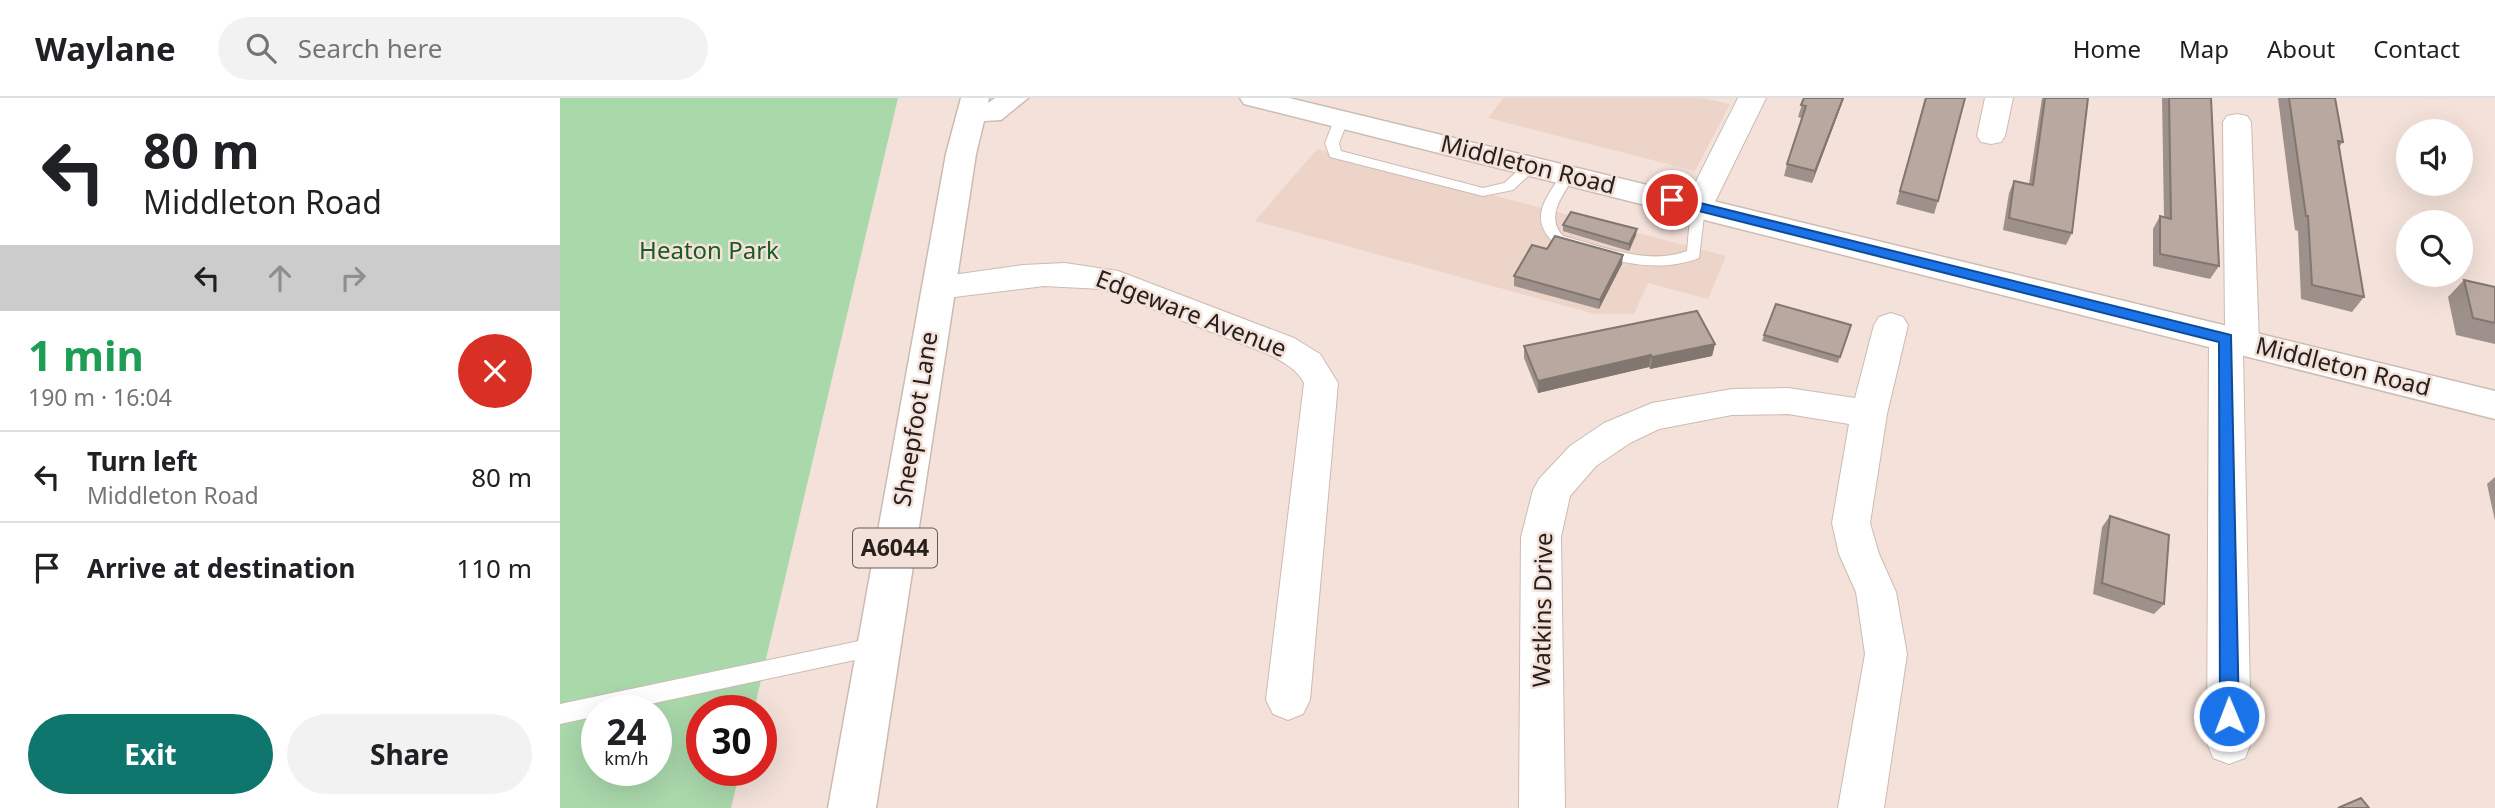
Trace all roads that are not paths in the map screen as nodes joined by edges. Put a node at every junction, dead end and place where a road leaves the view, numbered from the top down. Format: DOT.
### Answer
graph roads {
  1 [pos="955,98"];
  2 [pos="1254,98"];
  3 [pos="1752,98"];
  4 [pos="1998,98"];
  5 [pos="996,102"];
  6 [pos="2237,122"];
  7 [pos="1991,136"];
  8 [pos="961,154"];
  9 [pos="1568,175"];
  10 [pos="1698,207"];
  11 [pos="938,288"];
  12 [pos="1891,325"];
  13 [pos="2234,340"];
  14 [pos="2495,405"];
  15 [pos="1869,414"];
  16 [pos="879,646"];
  17 [pos="1288,700"];
  18 [pos="560,714"];
  19 [pos="2229,743"];
  20 [pos="852,808"];
  21 [pos="1542,808"];
  22 [pos="1861,808"];
  1 -- 8 [label="main road, Sheepfoot Lane / A6044"];
  2 -- 9 [label="main road, Middleton Road"];
  3 -- 10 [label="street"];
  4 -- 7 [label="street"];
  5 -- 8 [label="main road, Sheepfoot Lane / A6044"];
  6 -- 13 [label="street"];
  8 -- 11 [label="main road, Sheepfoot Lane / A6044"];
  9 -- 10 [label="main road, Middleton Road"];
  9 -- 10 [label="lane"];
  10 -- 13 [label="main road, Middleton Road"];
  11 -- 16 [label="main road, Sheepfoot Lane / A6044"];
  11 -- 17 [label="street, Edgeware Avenue"];
  12 -- 15 [label="street"];
  13 -- 14 [label="main road, Middleton Road"];
  13 -- 19 [label="street"];
  15 -- 21 [label="street, Watkins Drive"];
  15 -- 22 [label="street"];
  16 -- 18 [label="lane"];
  16 -- 20 [label="main road, Sheepfoot Lane / A6044"];
}
